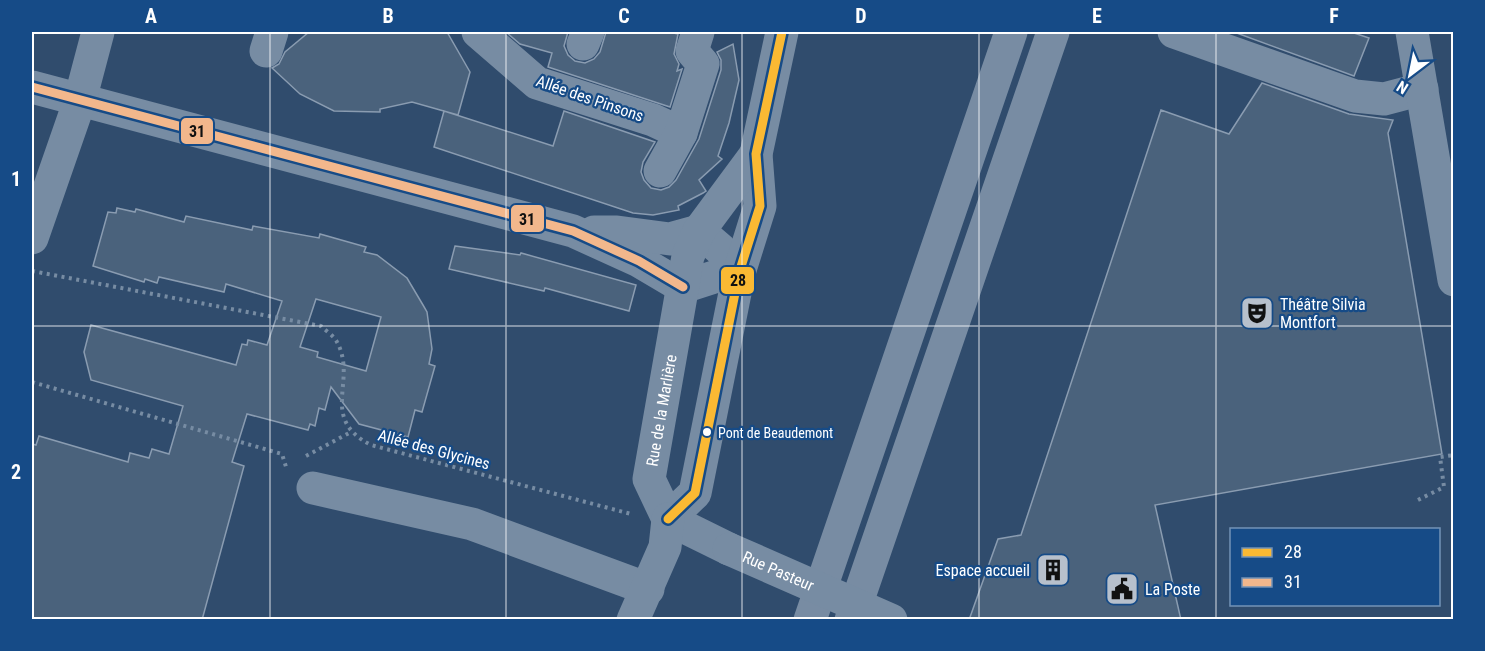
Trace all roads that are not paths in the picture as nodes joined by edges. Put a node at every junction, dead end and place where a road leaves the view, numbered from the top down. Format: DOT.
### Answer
graph roads {
  1 [pos="98,32"];
  2 [pos="478,32"];
  3 [pos="698,32"];
  4 [pos="782,32"];
  5 [pos="1011,32"];
  6 [pos="1053,32"];
  7 [pos="1174,32"];
  8 [pos="1412,32"];
  9 [pos="32,87"];
  10 [pos="1422,90"];
  11 [pos="80,100"];
  12 [pos="681,133"];
  13 [pos="756,154"];
  14 [pos="660,171"];
  15 [pos="573,231"];
  16 [pos="699,231"];
  17 [pos="32,238"];
  18 [pos="739,273"];
  19 [pos="1454,280"];
  20 [pos="683,287"];
  21 [pos="301,482"];
  22 [pos="668,519"];
  23 [pos="648,589"];
  24 [pos="633,620"];
  25 [pos="810,620"];
  26 [pos="851,620"];
  27 [pos="891,620"];
  1 -- 11 [label="street"];
  2 -- 12 [label="street, Allée des Pinsons"];
  3 -- 12 [label="street"];
  4 -- 13 [label="street, Rue de la Marlière"];
  5 -- 25 [label="highway"];
  6 -- 26 [label="highway"];
  7 -- 10 [label="street"];
  8 -- 10 [label="street"];
  9 -- 11 [label="street"];
  10 -- 19 [label="street"];
  11 -- 15 [label="street"];
  11 -- 17 [label="street"];
  12 -- 14 [label="street"];
  13 -- 16 [label="street, Rue de la Marlière"];
  13 -- 18 [label="street, Rue de la Marlière"];
  15 -- 16 [label="street"];
  15 -- 20 [label="street"];
  16 -- 18 [label="street"];
  16 -- 20 [label="street, Rue de la Marlière"];
  18 -- 20 [label="street"];
  18 -- 22 [label="street, Rue de la Marlière"];
  20 -- 22 [label="street, Rue de la Marlière"];
  21 -- 23 [label="street"];
  22 -- 23 [label="street"];
  22 -- 27 [label="street, Rue Pasteur, bridge"];
  23 -- 24 [label="street"];
}
